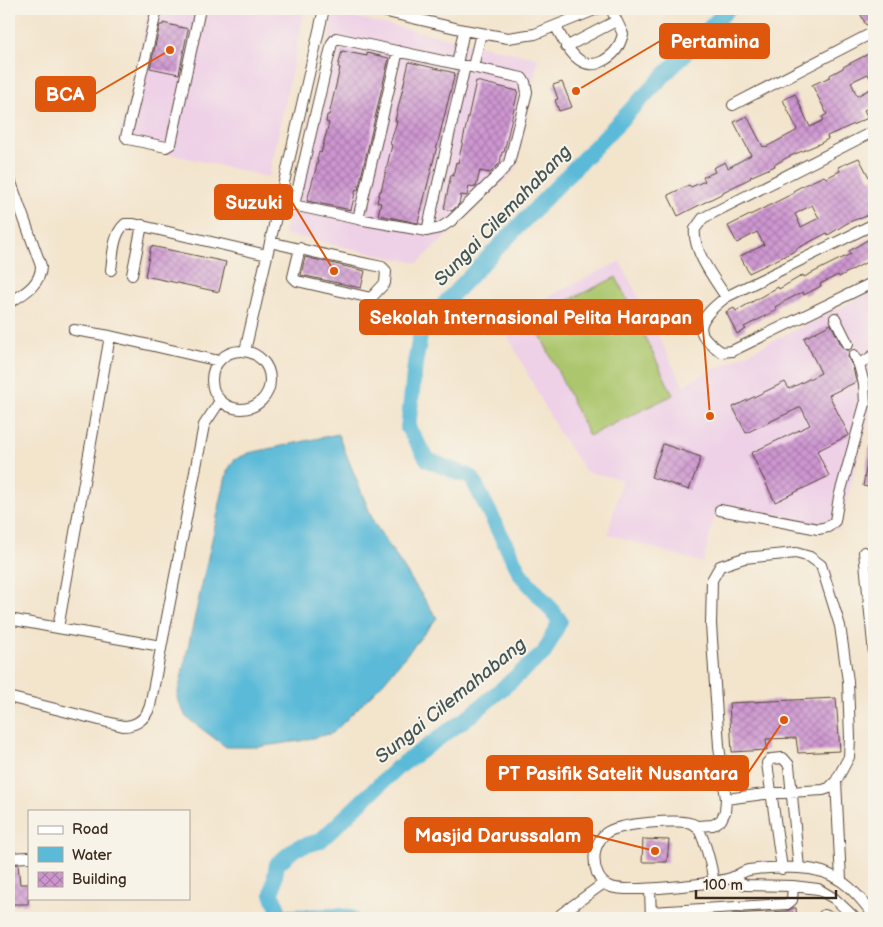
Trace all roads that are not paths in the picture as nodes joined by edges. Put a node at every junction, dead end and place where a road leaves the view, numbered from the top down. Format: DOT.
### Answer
graph roads {
  1 [pos="157,9"];
  2 [pos="200,9"];
  3 [pos="324,9"];
  4 [pos="374,9"];
  5 [pos="597,9"];
  6 [pos="611,9"];
  7 [pos="616,21"];
  8 [pos="556,27"];
  9 [pos="464,30"];
  10 [pos="874,32"];
  11 [pos="481,33"];
  12 [pos="566,47"];
  13 [pos="398,51"];
  14 [pos="465,66"];
  15 [pos="733,105"];
  16 [pos="874,131"];
  17 [pos="9,177"];
  18 [pos="279,202"];
  19 [pos="294,205"];
  20 [pos="358,219"];
  21 [pos="874,224"];
  22 [pos="142,226"];
  23 [pos="427,231"];
  24 [pos="270,242"];
  25 [pos="300,248"];
  26 [pos="267,254"];
  27 [pos="111,270"];
  28 [pos="132,275"];
  29 [pos="874,282"];
  30 [pos="24,292"];
  31 [pos="9,294"];
  32 [pos="726,297"];
  33 [pos="9,303"];
  34 [pos="835,318"];
  35 [pos="74,330"];
  36 [pos="110,336"];
  37 [pos="848,344"];
  38 [pos="245,351"];
  39 [pos="874,355"];
  40 [pos="219,361"];
  41 [pos="220,401"];
  42 [pos="720,510"];
  43 [pos="864,552"];
  44 [pos="9,619"];
  45 [pos="58,628"];
  46 [pos="161,646"];
  47 [pos="874,654"];
  48 [pos="12,698"];
  49 [pos="836,782"];
  50 [pos="792,792"];
  51 [pos="772,793"];
  52 [pos="726,799"];
  53 [pos="697,826"];
  54 [pos="28,857"];
  55 [pos="9,858"];
  56 [pos="799,868"];
  57 [pos="782,869"];
  58 [pos="731,878"];
  59 [pos="841,880"];
  60 [pos="713,881"];
  61 [pos="604,883"];
  62 [pos="793,886"];
  63 [pos="650,889"];
  64 [pos="561,914"];
  65 [pos="651,915"];
  66 [pos="874,916"];
  67 [pos="855,918"];
  1 -- 2 [label="street"];
  3 -- 18 [label="street"];
  4 -- 9 [label="street"];
  5 -- 8 [label="street"];
  6 -- 7 [label="street"];
  7 -- 12 [label="street"];
  7 -- 12 [label="street"];
  8 -- 11 [label="street"];
  8 -- 12 [label="street"];
  9 -- 11 [label="street"];
  9 -- 14 [label="street"];
  10 -- 15 [label="street"];
  11 -- 14 [label="street"];
  13 -- 14 [label="street"];
  13 -- 19 [label="street"];
  13 -- 20 [label="street"];
  14 -- 23 [label="street"];
  14 -- 23 [label="street"];
  16 -- 32 [label="street"];
  17 -- 30 [label="street"];
  18 -- 19 [label="street"];
  18 -- 24 [label="street"];
  19 -- 20 [label="street"];
  20 -- 23 [label="street"];
  21 -- 32 [label="street"];
  22 -- 26 [label="street"];
  22 -- 27 [label="street"];
  22 -- 28 [label="street"];
  24 -- 25 [label="street"];
  24 -- 26 [label="street"];
  25 -- 25 [label="street"];
  26 -- 38 [label="street"];
  29 -- 32 [label="street"];
  30 -- 31 [label="street"];
  30 -- 33 [label="street"];
  34 -- 37 [label="street"];
  35 -- 36 [label="street"];
  36 -- 40 [label="street"];
  36 -- 45 [label="street"];
  38 -- 40 [label="street"];
  38 -- 41 [label="street"];
  39 -- 42 [label="street"];
  40 -- 41 [label="street"];
  41 -- 46 [label="street"];
  43 -- 47 [label="street"];
  44 -- 45 [label="street"];
  45 -- 46 [label="street"];
  46 -- 48 [label="street"];
  49 -- 50 [label="street"];
  49 -- 52 [label="street"];
  49 -- 59 [label="street"];
  50 -- 51 [label="street"];
  50 -- 51 [label="street"];
  50 -- 56 [label="street"];
  51 -- 52 [label="street"];
  51 -- 57 [label="street"];
  52 -- 53 [label="street"];
  53 -- 60 [label="street"];
  53 -- 61 [label="street"];
  54 -- 55 [label="street"];
  56 -- 57 [label="street"];
  56 -- 59 [label="street"];
  57 -- 58 [label="street"];
  58 -- 60 [label="street"];
  58 -- 62 [label="street"];
  59 -- 66 [label="street"];
  60 -- 63 [label="street"];
  61 -- 63 [label="street"];
  61 -- 64 [label="street"];
  62 -- 65 [label="street"];
  62 -- 67 [label="street"];
  63 -- 65 [label="street"];
}
